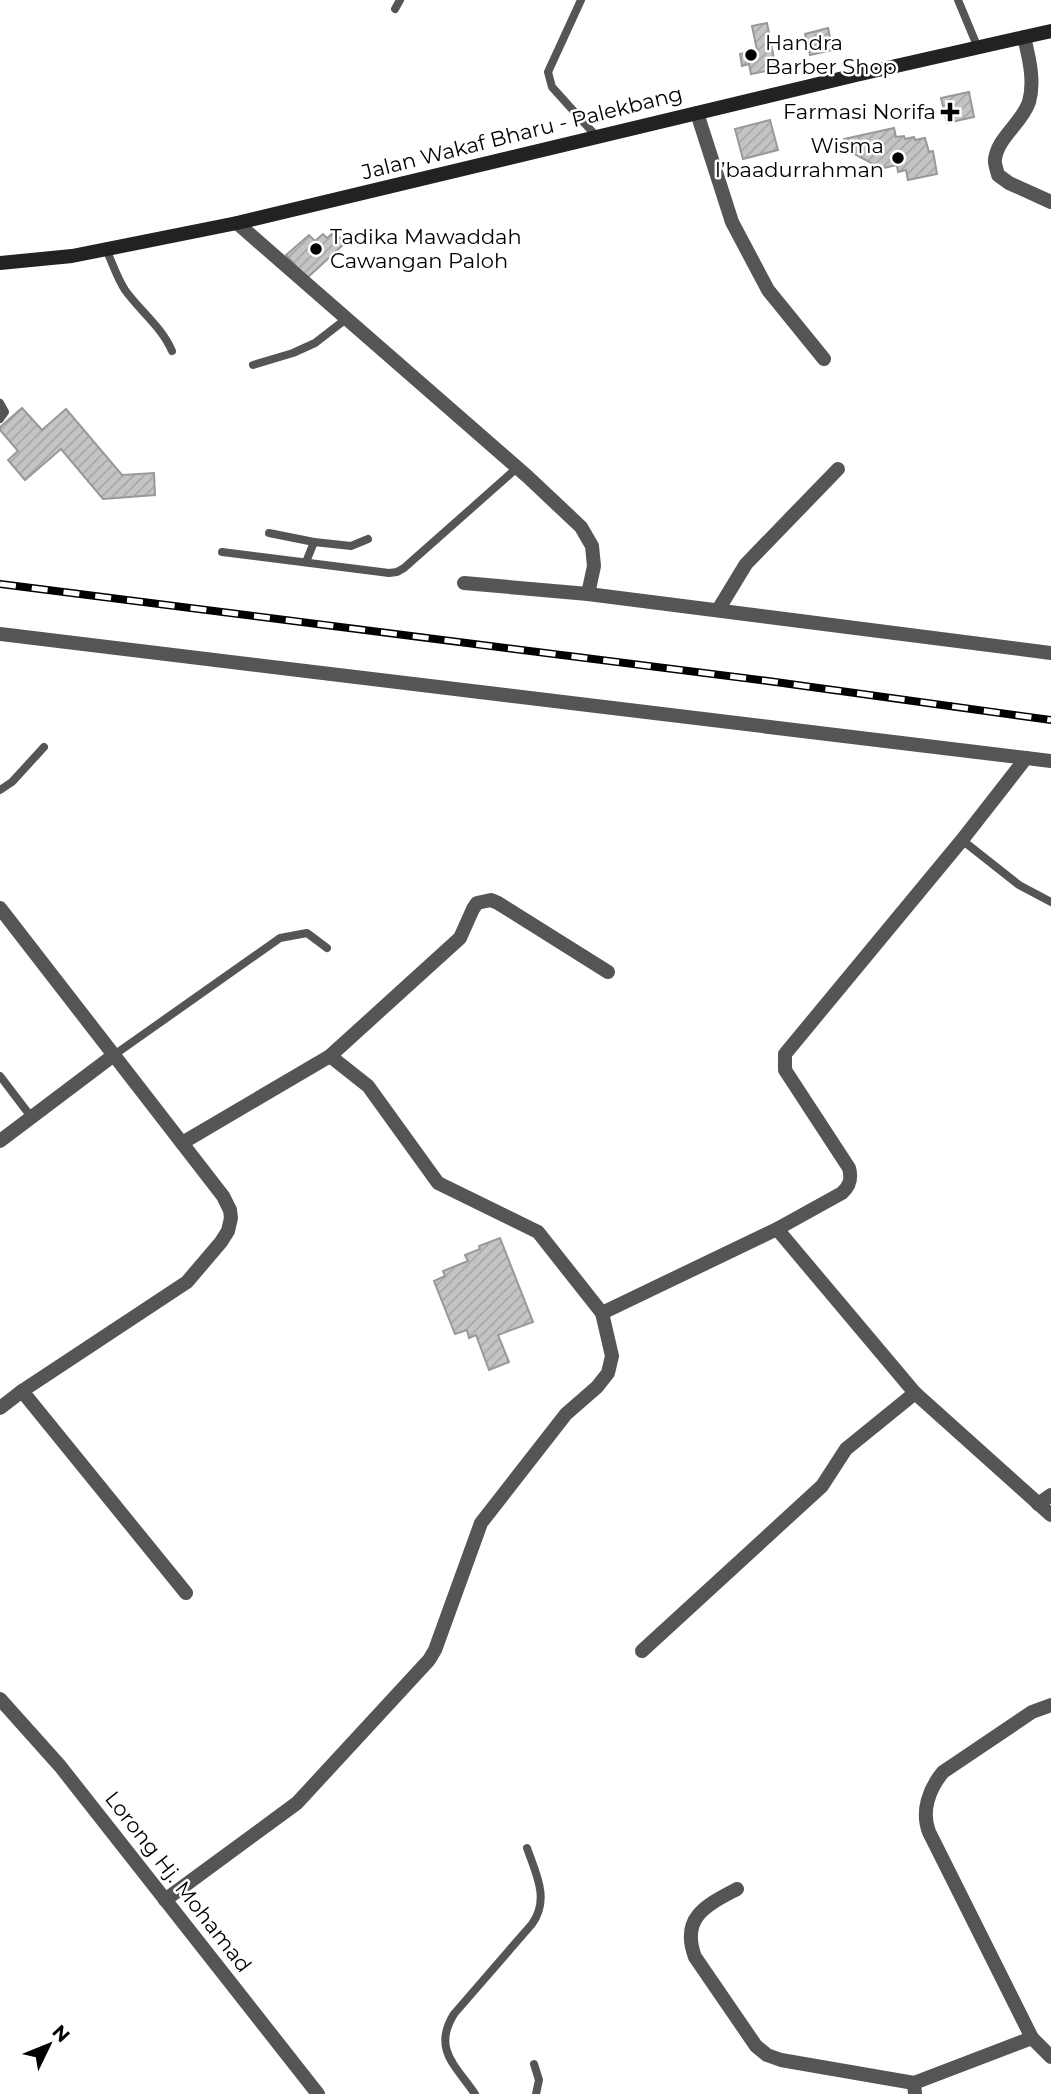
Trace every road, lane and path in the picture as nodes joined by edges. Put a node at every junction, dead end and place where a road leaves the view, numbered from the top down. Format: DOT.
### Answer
graph roads {
  1 [pos="400,0"];
  2 [pos="580,0"];
  3 [pos="958,0"];
  4 [pos="396,9"];
  5 [pos="1051,31"];
  6 [pos="1024,37"];
  7 [pos="978,48"];
  8 [pos="698,113"];
  9 [pos="597,137"];
  10 [pos="1051,202"];
  11 [pos="237,223"];
  12 [pos="106,249"];
  13 [pos="0,263"];
  14 [pos="346,319"];
  15 [pos="172,351"];
  16 [pos="824,359"];
  17 [pos="253,365"];
  18 [pos="0,403"];
  19 [pos="0,419"];
  20 [pos="517,468"];
  21 [pos="838,469"];
  22 [pos="269,533"];
  23 [pos="368,539"];
  24 [pos="314,542"];
  25 [pos="222,552"];
  26 [pos="306,562"];
  27 [pos="464,583"];
  28 [pos="588,594"];
  29 [pos="718,610"];
  30 [pos="0,634"];
  31 [pos="1051,653"];
  32 [pos="44,747"];
  33 [pos="1026,758"];
  34 [pos="1051,761"];
  35 [pos="0,790"];
  36 [pos="962,840"];
  37 [pos="1051,902"];
  38 [pos="0,908"];
  39 [pos="327,948"];
  40 [pos="608,972"];
  41 [pos="114,1055"];
  42 [pos="330,1056"];
  43 [pos="0,1076"];
  44 [pos="32,1118"];
  45 [pos="0,1141"];
  46 [pos="182,1143"];
  47 [pos="777,1229"];
  48 [pos="602,1313"];
  49 [pos="22,1391"];
  50 [pos="915,1393"];
  51 [pos="0,1408"];
  52 [pos="1051,1495"];
  53 [pos="1038,1504"];
  54 [pos="1051,1516"];
  55 [pos="186,1593"];
  56 [pos="642,1651"];
  57 [pos="0,1699"];
  58 [pos="1051,1704"];
  59 [pos="527,1848"];
  60 [pos="737,1889"];
  61 [pos="165,1900"];
  62 [pos="1032,2038"];
  63 [pos="1051,2057"];
  64 [pos="534,2064"];
  65 [pos="915,2088"];
  66 [pos="318,2094"];
  67 [pos="475,2094"];
  68 [pos="536,2094"];
  1 -- 4 [label="lane"];
  2 -- 9 [label="lane"];
  3 -- 7 [label="lane"];
  5 -- 6 [label="main road, Jalan Wakaf Bharu - Palekbang"];
  6 -- 7 [label="main road, Jalan Wakaf Bharu - Palekbang"];
  6 -- 10 [label="street"];
  7 -- 8 [label="main road, Jalan Wakaf Bharu - Palekbang"];
  8 -- 9 [label="main road, Jalan Wakaf Bharu - Palekbang"];
  8 -- 16 [label="street"];
  9 -- 11 [label="main road, Jalan Wakaf Bharu - Palekbang"];
  11 -- 12 [label="main road, Jalan Wakaf Bharu - Palekbang"];
  11 -- 14 [label="street"];
  12 -- 13 [label="main road, Jalan Wakaf Bharu - Palekbang"];
  12 -- 15 [label="lane"];
  14 -- 17 [label="lane"];
  14 -- 20 [label="street"];
  18 -- 19 [label="lane"];
  20 -- 26 [label="lane"];
  20 -- 28 [label="street"];
  21 -- 29 [label="street"];
  22 -- 24 [label="lane"];
  23 -- 24 [label="lane"];
  24 -- 26 [label="lane"];
  25 -- 26 [label="lane"];
  27 -- 28 [label="street"];
  28 -- 29 [label="street"];
  29 -- 31 [label="street"];
  30 -- 33 [label="street"];
  32 -- 35 [label="lane"];
  33 -- 34 [label="street"];
  33 -- 36 [label="street"];
  36 -- 37 [label="lane"];
  36 -- 47 [label="street"];
  38 -- 41 [label="street"];
  39 -- 41 [label="lane"];
  40 -- 42 [label="street"];
  41 -- 44 [label="street"];
  41 -- 46 [label="street"];
  42 -- 46 [label="street"];
  42 -- 48 [label="street"];
  43 -- 44 [label="lane"];
  44 -- 45 [label="street"];
  46 -- 49 [label="street"];
  47 -- 48 [label="street"];
  47 -- 50 [label="street"];
  48 -- 61 [label="street"];
  49 -- 51 [label="street"];
  49 -- 55 [label="street"];
  50 -- 53 [label="street"];
  50 -- 56 [label="street"];
  52 -- 53 [label="street"];
  53 -- 54 [label="street"];
  57 -- 61 [label="street, Lorong Hj. Mohamad"];
  58 -- 62 [label="street"];
  59 -- 67 [label="lane"];
  60 -- 65 [label="street"];
  61 -- 66 [label="street, Lorong Hj. Mohamad"];
  62 -- 63 [label="street"];
  62 -- 65 [label="street"];
  64 -- 68 [label="lane"];
}
